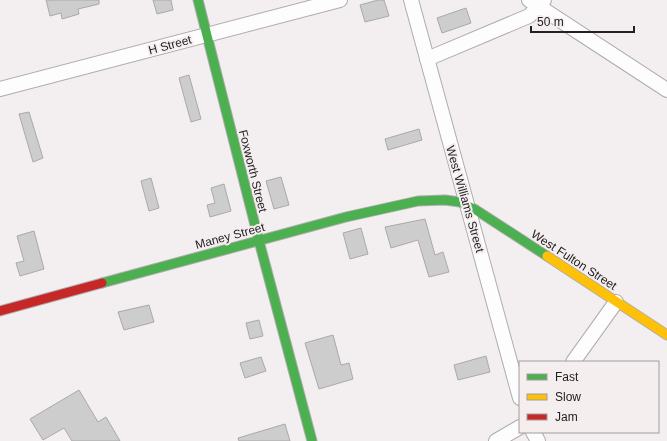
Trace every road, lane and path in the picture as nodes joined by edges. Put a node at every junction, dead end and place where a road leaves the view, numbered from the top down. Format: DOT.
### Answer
graph roads {
  1 [pos="198,0"];
  2 [pos="340,0"];
  3 [pos="411,0"];
  4 [pos="537,2"];
  5 [pos="206,35"];
  6 [pos="427,59"];
  7 [pos="0,89"];
  8 [pos="667,90"];
  9 [pos="468,205"];
  10 [pos="259,241"];
  11 [pos="616,302"];
  12 [pos="0,311"];
  13 [pos="667,336"];
  14 [pos="574,361"];
  15 [pos="519,394"];
  16 [pos="519,428"];
  17 [pos="312,441"];
  18 [pos="496,441"];
  1 -- 5 [label="street, Foxworth Street"];
  2 -- 5 [label="street, H Street"];
  3 -- 6 [label="street, West Williams Street"];
  4 -- 6 [label="street"];
  4 -- 8 [label="street"];
  5 -- 7 [label="street, H Street"];
  5 -- 10 [label="street, Foxworth Street"];
  6 -- 9 [label="street, West Williams Street"];
  9 -- 10 [label="street, Maney Street"];
  9 -- 11 [label="street, West Fulton Street"];
  9 -- 15 [label="street, West Williams Street"];
  10 -- 12 [label="street, Maney Street"];
  10 -- 17 [label="street, Foxworth Street"];
  11 -- 13 [label="street, West Fulton Street"];
  11 -- 14 [label="street"];
  16 -- 18 [label="street"];
}
